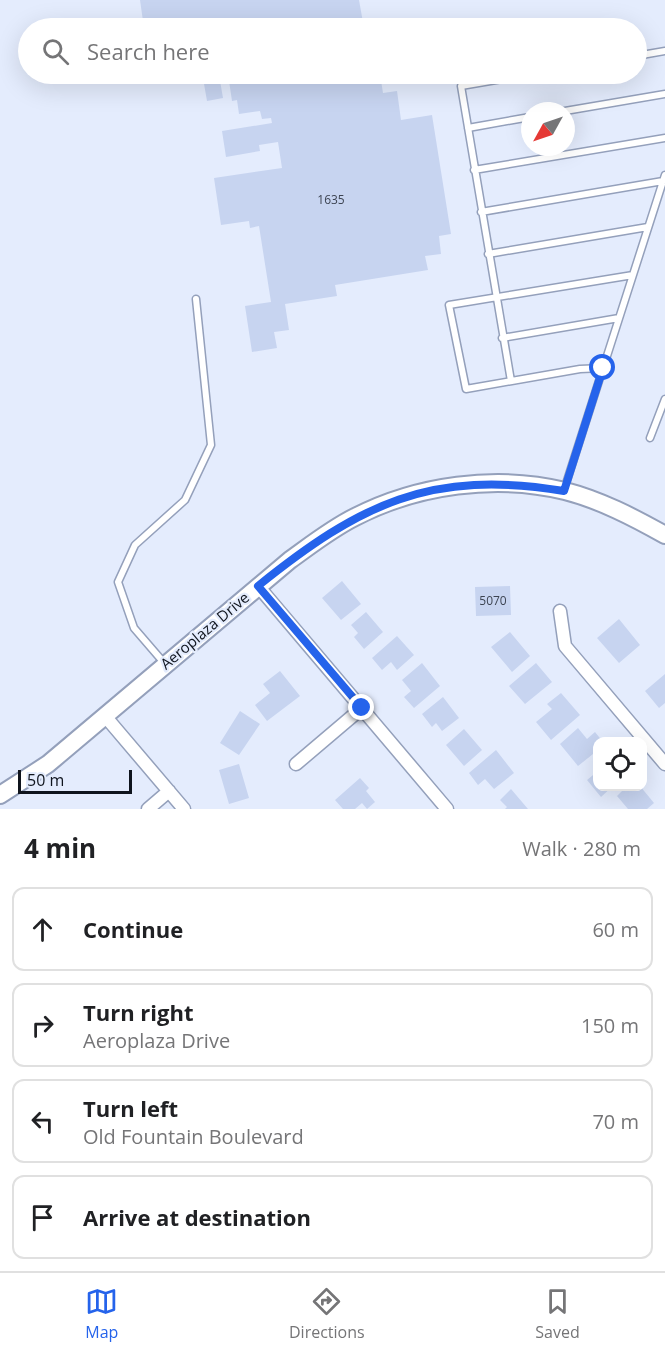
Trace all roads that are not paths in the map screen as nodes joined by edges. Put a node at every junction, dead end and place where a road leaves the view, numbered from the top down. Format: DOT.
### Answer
graph roads {
  1 [pos="665,51"];
  2 [pos="647,54"];
  3 [pos="473,84"];
  4 [pos="665,94"];
  5 [pos="575,109"];
  6 [pos="521,119"];
  7 [pos="468,128"];
  8 [pos="665,138"];
  9 [pos="474,170"];
  10 [pos="664,178"];
  11 [pos="481,212"];
  12 [pos="648,227"];
  13 [pos="488,254"];
  14 [pos="633,275"];
  15 [pos="495,297"];
  16 [pos="196,299"];
  17 [pos="619,318"];
  18 [pos="502,338"];
  19 [pos="603,368"];
  20 [pos="511,381"];
  21 [pos="665,399"];
  22 [pos="650,438"];
  23 [pos="564,491"];
  24 [pos="665,535"];
  25 [pos="258,586"];
  26 [pos="560,611"];
  27 [pos="165,664"];
  28 [pos="362,708"];
  29 [pos="105,716"];
  30 [pos="663,757"];
  31 [pos="296,764"];
  32 [pos="169,791"];
  33 [pos="0,795"];
  34 [pos="148,809"];
  35 [pos="184,809"];
  36 [pos="447,809"];
  1 -- 2 [label="lane"];
  3 -- 7 [label="lane"];
  4 -- 5 [label="lane"];
  6 -- 7 [label="lane"];
  7 -- 9 [label="lane"];
  8 -- 9 [label="lane"];
  9 -- 11 [label="lane"];
  10 -- 11 [label="lane"];
  10 -- 12 [label="lane"];
  11 -- 13 [label="lane"];
  12 -- 13 [label="lane"];
  12 -- 14 [label="lane"];
  13 -- 15 [label="lane"];
  14 -- 15 [label="lane"];
  14 -- 17 [label="lane"];
  15 -- 18 [label="lane"];
  15 -- 20 [label="lane"];
  16 -- 27 [label="lane"];
  17 -- 18 [label="lane"];
  17 -- 19 [label="lane"];
  18 -- 20 [label="lane"];
  19 -- 20 [label="lane"];
  19 -- 23 [label="lane"];
  21 -- 22 [label="lane"];
  23 -- 24 [label="street, Aeroplaza Drive"];
  23 -- 25 [label="street, Aeroplaza Drive"];
  25 -- 27 [label="street, Aeroplaza Drive"];
  25 -- 28 [label="street"];
  26 -- 30 [label="street"];
  27 -- 29 [label="street, Aeroplaza Drive"];
  28 -- 31 [label="street"];
  28 -- 36 [label="street"];
  29 -- 32 [label="street"];
  29 -- 33 [label="street, Aeroplaza Drive"];
  32 -- 34 [label="street"];
  32 -- 35 [label="street"];
}
